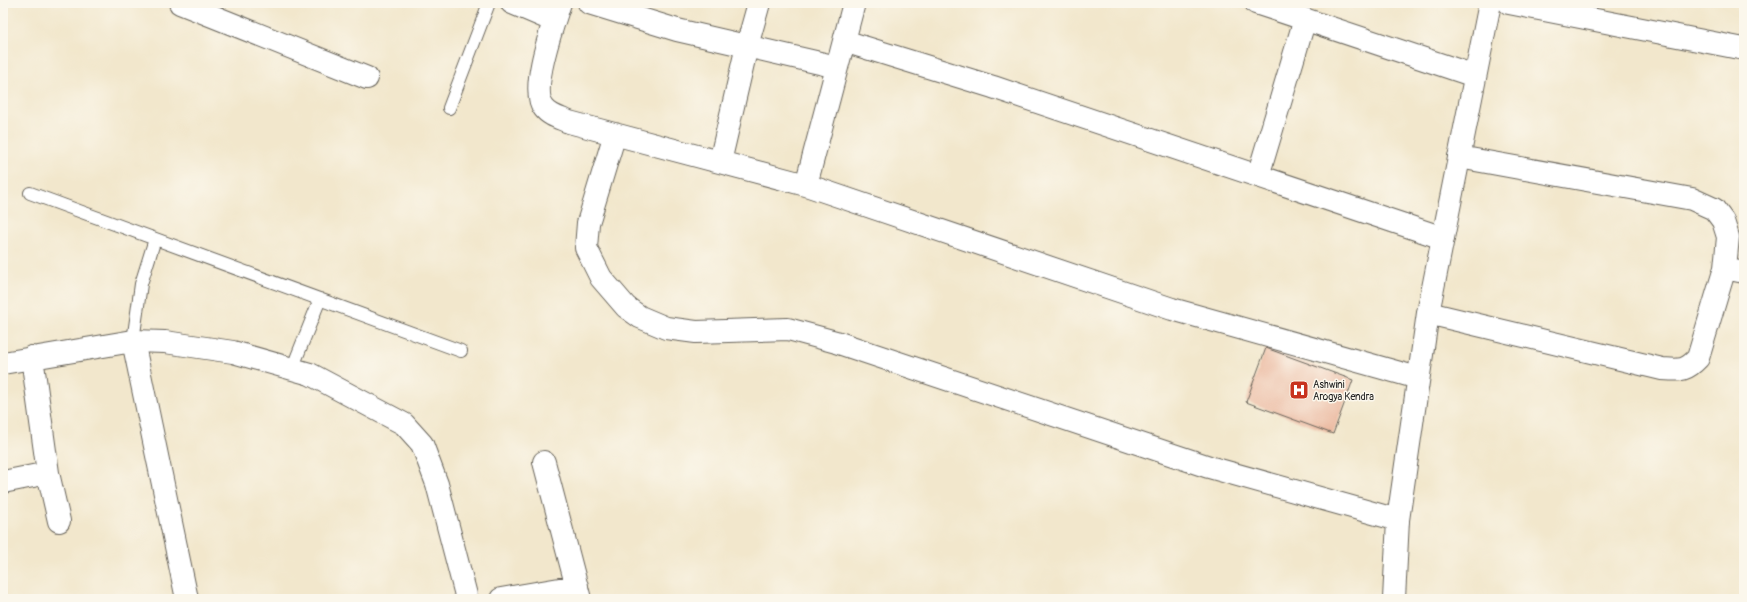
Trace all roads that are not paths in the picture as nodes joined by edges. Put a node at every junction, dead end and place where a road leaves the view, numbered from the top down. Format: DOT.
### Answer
graph roads {
  1 [pos="180,3"];
  2 [pos="489,3"];
  3 [pos="512,3"];
  4 [pos="589,3"];
  5 [pos="759,3"];
  6 [pos="854,3"];
  7 [pos="1256,3"];
  8 [pos="1490,3"];
  9 [pos="1510,3"];
  10 [pos="557,12"];
  11 [pos="1305,19"];
  12 [pos="844,41"];
  13 [pos="747,46"];
  14 [pos="1744,49"];
  15 [pos="837,67"];
  16 [pos="1475,76"];
  17 [pos="367,78"];
  18 [pos="449,108"];
  19 [pos="615,134"];
  20 [pos="1459,157"];
  21 [pos="720,162"];
  22 [pos="1258,176"];
  23 [pos="806,185"];
  24 [pos="30,193"];
  25 [pos="1443,238"];
  26 [pos="155,239"];
  27 [pos="1735,270"];
  28 [pos="320,299"];
  29 [pos="1428,313"];
  30 [pos="132,341"];
  31 [pos="461,351"];
  32 [pos="32,357"];
  33 [pos="3,363"];
  34 [pos="292,369"];
  35 [pos="1418,378"];
  36 [pos="544,462"];
  37 [pos="48,473"];
  38 [pos="3,482"];
  39 [pos="1398,520"];
  40 [pos="59,521"];
  41 [pos="1395,592"];
  42 [pos="578,593"];
  43 [pos="187,599"];
  44 [pos="467,599"];
  45 [pos="500,599"];
  1 -- 17 [label="street"];
  2 -- 18 [label="lane"];
  3 -- 10 [label="street"];
  4 -- 13 [label="street"];
  5 -- 13 [label="street"];
  6 -- 12 [label="street"];
  7 -- 11 [label="street"];
  8 -- 16 [label="street"];
  9 -- 14 [label="street"];
  10 -- 19 [label="street"];
  11 -- 16 [label="street"];
  11 -- 22 [label="street"];
  12 -- 15 [label="street"];
  12 -- 22 [label="street"];
  13 -- 15 [label="street"];
  13 -- 21 [label="street"];
  15 -- 23 [label="street"];
  16 -- 20 [label="street"];
  19 -- 21 [label="street"];
  19 -- 39 [label="street"];
  20 -- 25 [label="street"];
  20 -- 27 [label="street"];
  21 -- 23 [label="street"];
  22 -- 25 [label="street"];
  23 -- 35 [label="street"];
  24 -- 26 [label="lane"];
  25 -- 29 [label="street"];
  26 -- 28 [label="lane"];
  26 -- 30 [label="lane"];
  27 -- 29 [label="street"];
  28 -- 31 [label="lane"];
  28 -- 34 [label="lane"];
  29 -- 35 [label="street"];
  30 -- 32 [label="street"];
  30 -- 34 [label="street"];
  30 -- 43 [label="street"];
  32 -- 33 [label="street"];
  32 -- 37 [label="street"];
  34 -- 44 [label="street"];
  35 -- 39 [label="street"];
  36 -- 42 [label="street"];
  37 -- 38 [label="street"];
  37 -- 40 [label="street"];
  39 -- 41 [label="street"];
  42 -- 45 [label="street"];
}
